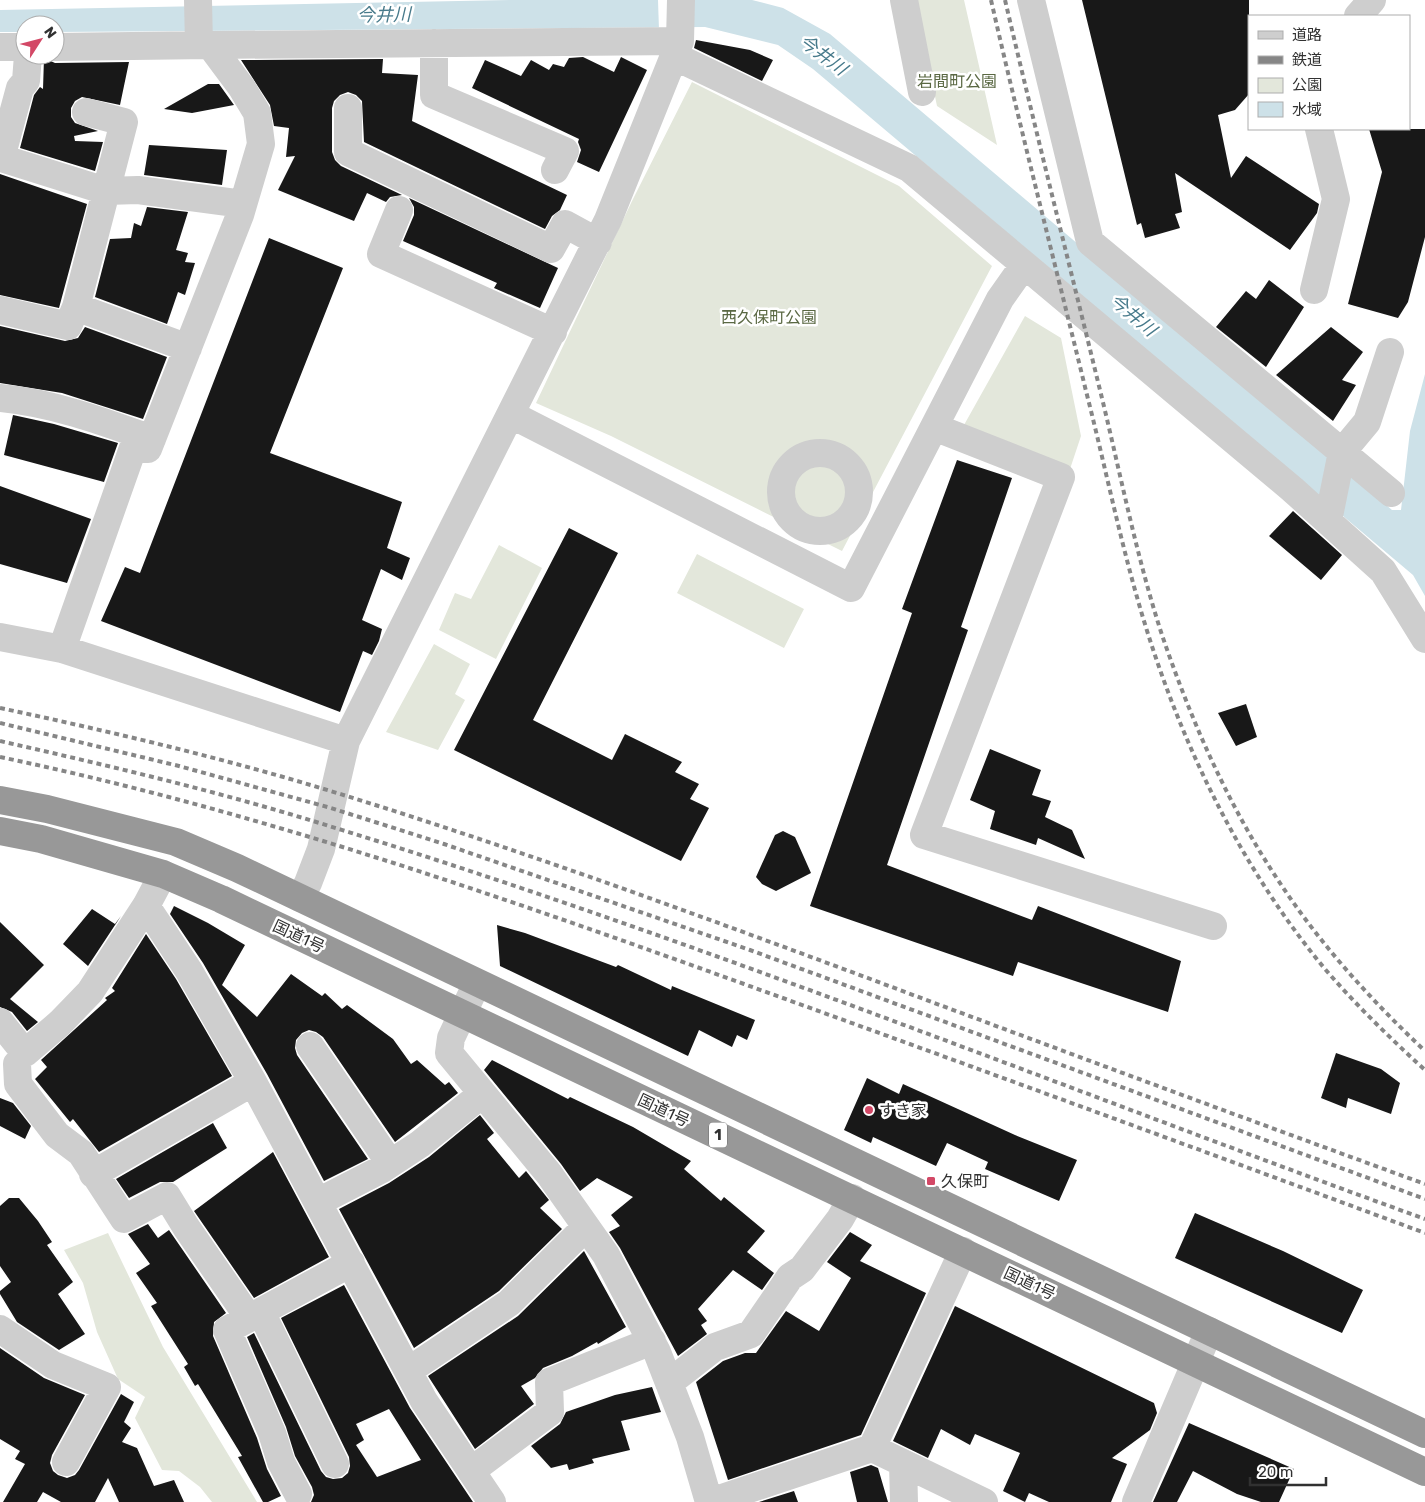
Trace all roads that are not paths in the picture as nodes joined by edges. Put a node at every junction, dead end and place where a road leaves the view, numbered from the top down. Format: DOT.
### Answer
graph roads {
  1 [pos="198,0"];
  2 [pos="681,0"];
  3 [pos="904,0"];
  4 [pos="1031,0"];
  5 [pos="1372,0"];
  6 [pos="1359,15"];
  7 [pos="434,43"];
  8 [pos="205,45"];
  9 [pos="0,47"];
  10 [pos="15,47"];
  11 [pos="65,47"];
  12 [pos="677,49"];
  13 [pos="27,65"];
  14 [pos="922,92"];
  15 [pos="348,108"];
  16 [pos="86,112"];
  17 [pos="1320,130"];
  18 [pos="554,170"];
  19 [pos="106,191"];
  20 [pos="243,204"];
  21 [pos="399,210"];
  22 [pos="598,242"];
  23 [pos="1024,265"];
  24 [pos="1314,290"];
  25 [pos="76,307"];
  26 [pos="0,310"];
  27 [pos="553,332"];
  28 [pos="188,348"];
  29 [pos="1390,352"];
  30 [pos="0,398"];
  31 [pos="512,415"];
  32 [pos="934,427"];
  33 [pos="152,438"];
  34 [pos="1342,452"];
  35 [pos="1391,493"];
  36 [pos="1328,521"];
  37 [pos="0,637"];
  38 [pos="1425,639"];
  39 [pos="62,649"];
  40 [pos="346,741"];
  41 [pos="0,800"];
  42 [pos="0,831"];
  43 [pos="163,874"];
  44 [pos="300,898"];
  45 [pos="146,906"];
  46 [pos="1213,926"];
  47 [pos="477,983"];
  48 [pos="462,1013"];
  49 [pos="0,1022"];
  50 [pos="310,1046"];
  51 [pos="21,1058"];
  52 [pos="253,1082"];
  53 [pos="0,1087"];
  54 [pos="482,1094"];
  55 [pos="390,1163"];
  56 [pos="93,1174"];
  57 [pos="852,1198"];
  58 [pos="318,1202"];
  59 [pos="586,1227"];
  60 [pos="963,1251"];
  61 [pos="351,1263"];
  62 [pos="255,1315"];
  63 [pos="0,1329"];
  64 [pos="1209,1331"];
  65 [pos="652,1341"];
  66 [pos="1195,1361"];
  67 [pos="408,1370"];
  68 [pos="670,1384"];
  69 [pos="1425,1434"];
  70 [pos="872,1448"];
  71 [pos="66,1462"];
  72 [pos="903,1463"];
  73 [pos="335,1464"];
  74 [pos="471,1470"];
  75 [pos="1425,1472"];
  76 [pos="298,1494"];
  77 [pos="492,1502"];
  78 [pos="709,1502"];
  79 [pos="904,1502"];
  80 [pos="984,1502"];
  81 [pos="1136,1502"];
  1 -- 8 [label="street"];
  2 -- 12 [label="street"];
  3 -- 14 [label="street"];
  4 -- 34 [label="street"];
  5 -- 6 [label="street"];
  7 -- 8 [label="street"];
  7 -- 12 [label="street"];
  7 -- 18 [label="street"];
  8 -- 11 [label="street"];
  8 -- 20 [label="street"];
  9 -- 10 [label="street"];
  12 -- 22 [label="street"];
  12 -- 23 [label="street"];
  13 -- 19 [label="street"];
  15 -- 22 [label="street"];
  16 -- 19 [label="street"];
  17 -- 24 [label="street"];
  19 -- 20 [label="street"];
  19 -- 25 [label="street"];
  20 -- 28 [label="street"];
  21 -- 27 [label="street"];
  22 -- 27 [label="street"];
  23 -- 32 [label="street"];
  23 -- 36 [label="street"];
  25 -- 26 [label="street"];
  25 -- 28 [label="street"];
  27 -- 31 [label="street"];
  28 -- 33 [label="street"];
  29 -- 34 [label="street"];
  30 -- 33 [label="street"];
  31 -- 32 [label="street"];
  31 -- 40 [label="street"];
  32 -- 46 [label="street"];
  33 -- 39 [label="street"];
  34 -- 35 [label="street"];
  34 -- 36 [label="street"];
  36 -- 38 [label="street"];
  37 -- 39 [label="street"];
  39 -- 40 [label="street"];
  40 -- 44 [label="street"];
  41 -- 44 [label="highway, 国道1号 / 1"];
  42 -- 43 [label="highway, 国道1号 / 1"];
  43 -- 45 [label="street"];
  43 -- 48 [label="highway, 国道1号 / 1"];
  44 -- 47 [label="highway, 国道1号 / 1"];
  45 -- 51 [label="street"];
  45 -- 52 [label="street"];
  47 -- 48 [label="street"];
  47 -- 64 [label="highway, 国道1号 / 1"];
  48 -- 54 [label="street"];
  48 -- 57 [label="highway, 国道1号 / 1"];
  49 -- 51 [label="street"];
  50 -- 55 [label="street"];
  51 -- 53 [label="street"];
  51 -- 56 [label="street"];
  52 -- 56 [label="street"];
  52 -- 58 [label="street"];
  54 -- 55 [label="street"];
  54 -- 59 [label="street"];
  55 -- 58 [label="street"];
  56 -- 62 [label="street"];
  57 -- 60 [label="highway, 国道1号 / 1"];
  57 -- 68 [label="street"];
  58 -- 61 [label="street"];
  59 -- 65 [label="street"];
  59 -- 67 [label="street"];
  60 -- 66 [label="highway, 国道1号 / 1"];
  60 -- 70 [label="street"];
  61 -- 62 [label="street"];
  61 -- 67 [label="street"];
  62 -- 73 [label="street"];
  62 -- 76 [label="street"];
  63 -- 71 [label="street"];
  64 -- 66 [label="street"];
  64 -- 69 [label="highway, 国道1号 / 1"];
  65 -- 68 [label="street"];
  65 -- 74 [label="street"];
  66 -- 75 [label="highway, 国道1号 / 1"];
  66 -- 81 [label="street"];
  67 -- 74 [label="street"];
  68 -- 78 [label="street"];
  70 -- 72 [label="street"];
  70 -- 78 [label="street"];
  72 -- 79 [label="street"];
  72 -- 80 [label="street"];
  74 -- 77 [label="street"];
}
